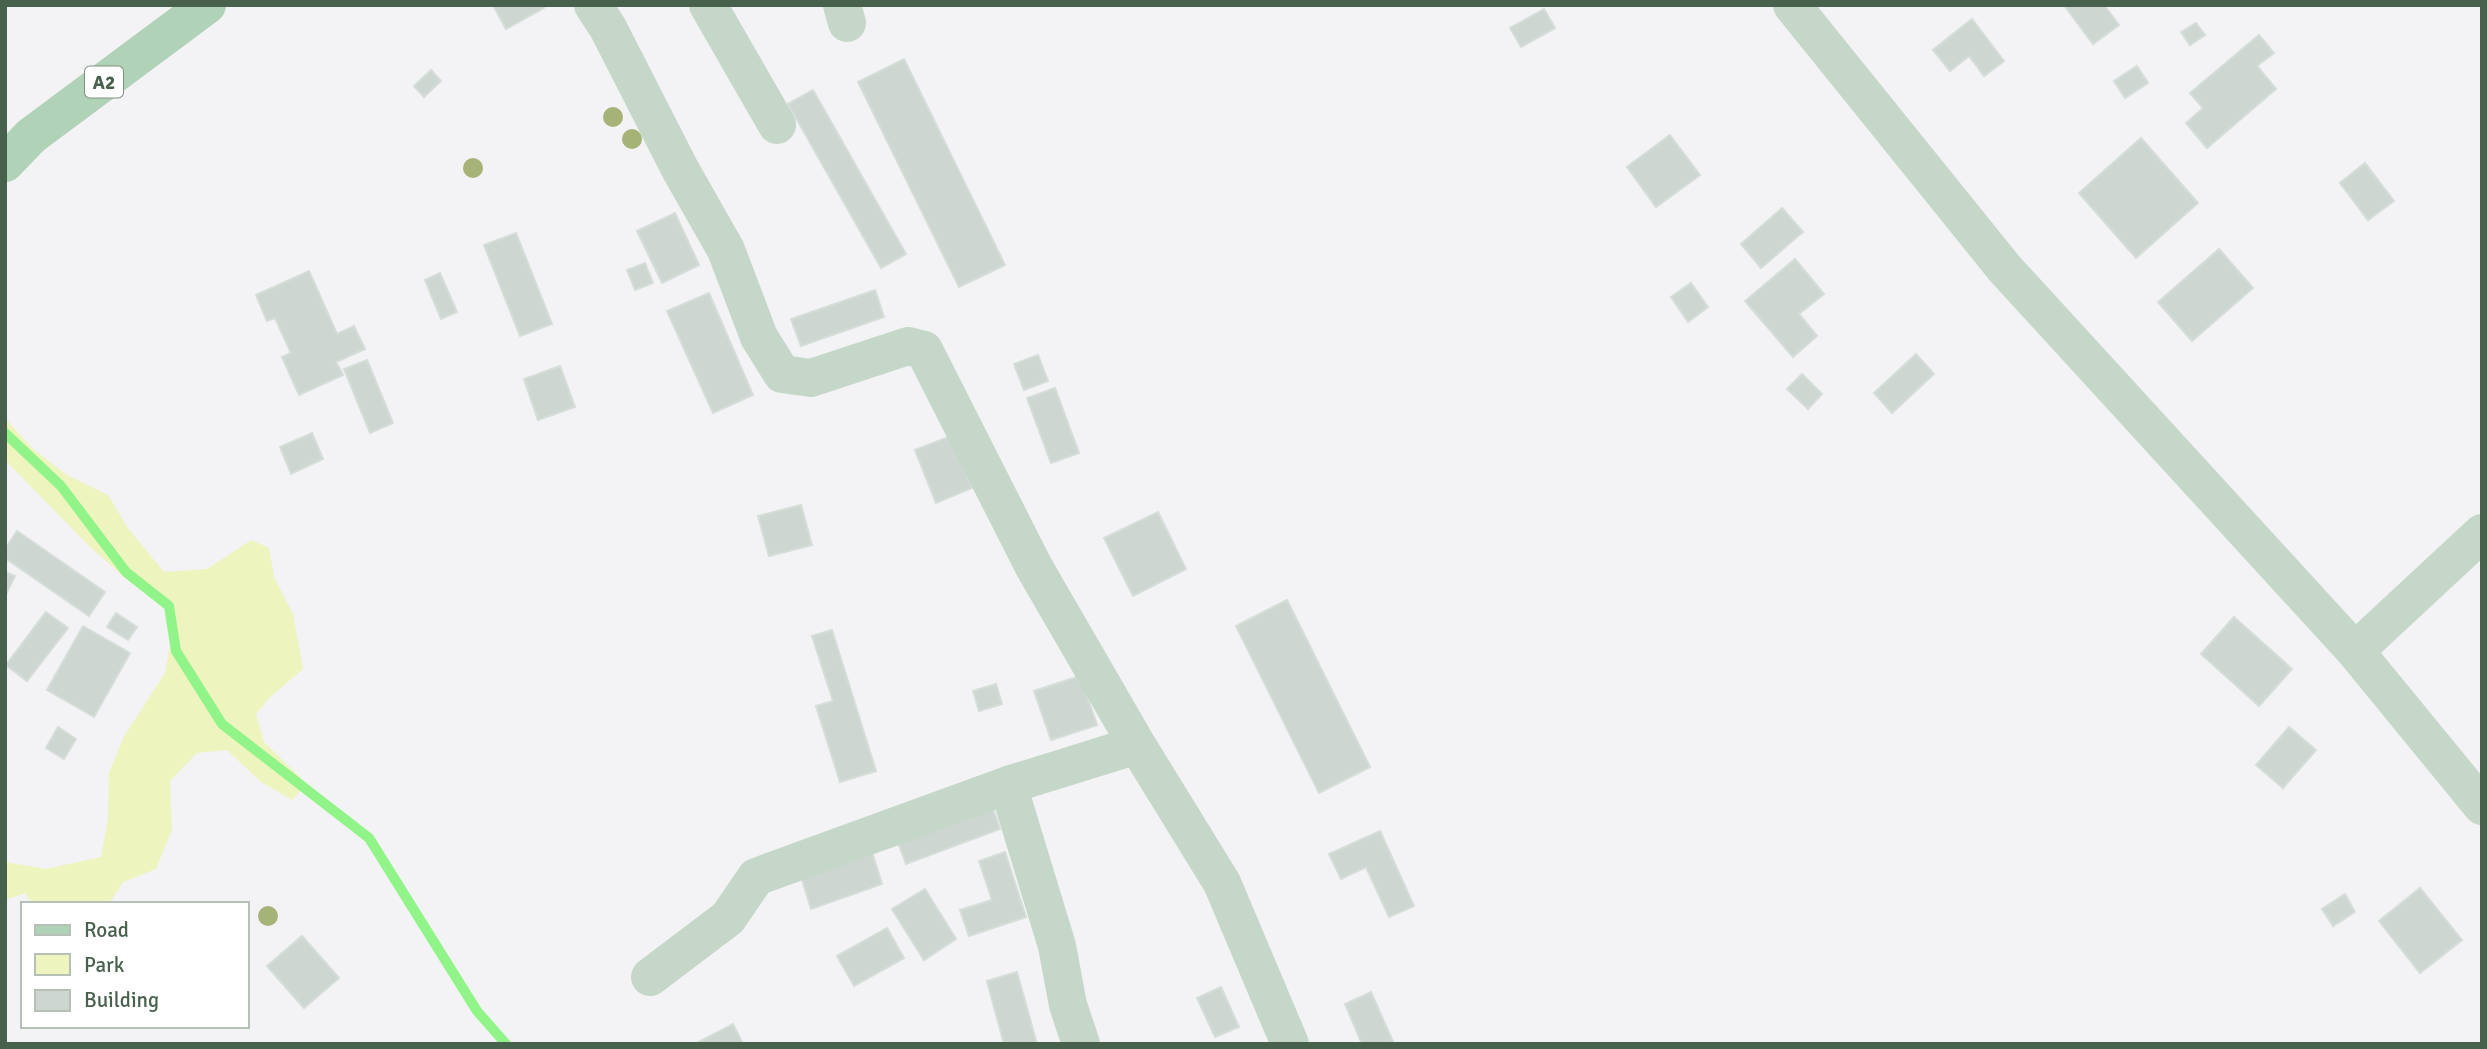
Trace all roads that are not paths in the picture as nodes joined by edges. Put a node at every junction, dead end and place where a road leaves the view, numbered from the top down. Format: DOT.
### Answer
graph roads {
  1 [pos="207,5"];
  2 [pos="593,5"];
  3 [pos="708,5"];
  4 [pos="1792,5"];
  5 [pos="777,125"];
  6 [pos="5,163"];
  7 [pos="2482,533"];
  8 [pos="2355,652"];
  9 [pos="1137,745"];
  10 [pos="1008,785"];
  11 [pos="2482,806"];
  12 [pos="650,977"];
  13 [pos="1081,1044"];
  14 [pos="1290,1044"];
  1 -- 6 [label="main road, A2"];
  2 -- 9 [label="street"];
  3 -- 5 [label="street"];
  4 -- 8 [label="street"];
  7 -- 8 [label="street"];
  8 -- 11 [label="street"];
  9 -- 10 [label="street"];
  9 -- 14 [label="street"];
  10 -- 12 [label="street"];
  10 -- 13 [label="street"];
}
